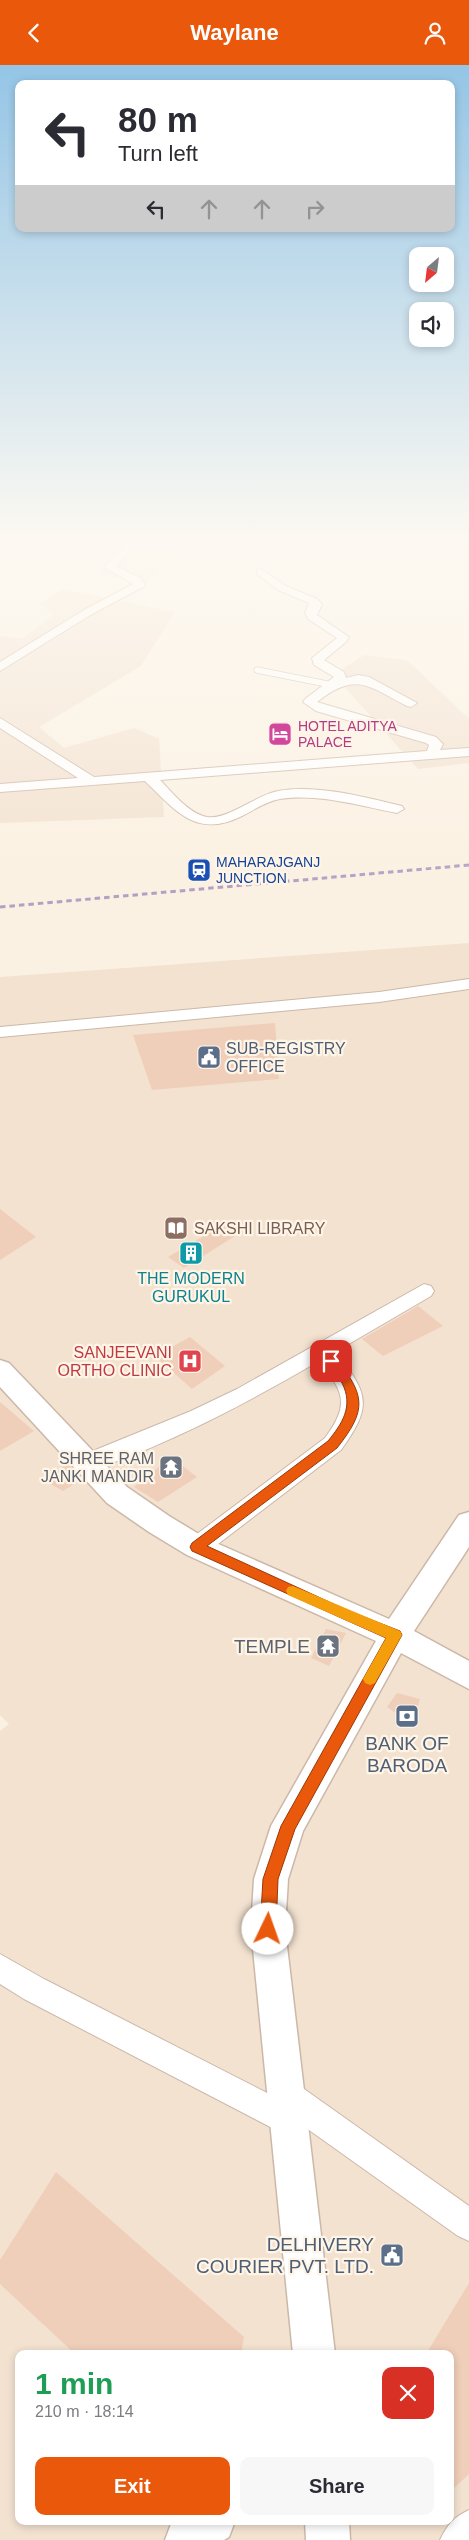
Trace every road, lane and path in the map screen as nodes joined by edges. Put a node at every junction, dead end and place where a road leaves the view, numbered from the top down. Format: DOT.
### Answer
graph roads {
  1 [pos="18,656"];
  2 [pos="322,656"];
  3 [pos="0,667"];
  4 [pos="257,670"];
  5 [pos="332,685"];
  6 [pos="411,703"];
  7 [pos="0,722"];
  8 [pos="469,752"];
  9 [pos="432,755"];
  10 [pos="148,776"];
  11 [pos="90,780"];
  12 [pos="0,787"];
  13 [pos="398,809"];
  14 [pos="469,984"];
  15 [pos="0,1032"];
  16 [pos="424,1291"];
  17 [pos="322,1350"];
  18 [pos="0,1370"];
  19 [pos="86,1463"];
  20 [pos="469,1523"];
  21 [pos="197,1547"];
  22 [pos="395,1635"];
  23 [pos="469,1676"];
  24 [pos="0,1968"];
  25 [pos="287,2107"];
  26 [pos="469,2225"];
  27 [pos="314,2350"];
  28 [pos="208,2525"];
  29 [pos="327,2525"];
  30 [pos="469,2528"];
  31 [pos="187,2540"];
  32 [pos="328,2540"];
  33 [pos="458,2540"];
  1 -- 3 [label="street"];
  2 -- 5 [label="street"];
  4 -- 5 [label="lane"];
  5 -- 6 [label="street"];
  5 -- 9 [label="street"];
  7 -- 11 [label="street"];
  8 -- 9 [label="street"];
  9 -- 10 [label="street"];
  10 -- 11 [label="street"];
  10 -- 13 [label="street"];
  11 -- 12 [label="street"];
  14 -- 15 [label="street"];
  16 -- 17 [label="street"];
  17 -- 19 [label="street"];
  17 -- 21 [label="street"];
  18 -- 19 [label="street"];
  19 -- 21 [label="street"];
  20 -- 22 [label="street"];
  21 -- 22 [label="street"];
  22 -- 23 [label="street"];
  22 -- 25 [label="street"];
  24 -- 25 [label="street"];
  25 -- 26 [label="street"];
  25 -- 27 [label="street"];
  28 -- 31 [label="street"];
  29 -- 32 [label="street"];
  30 -- 33 [label="street"];
}
